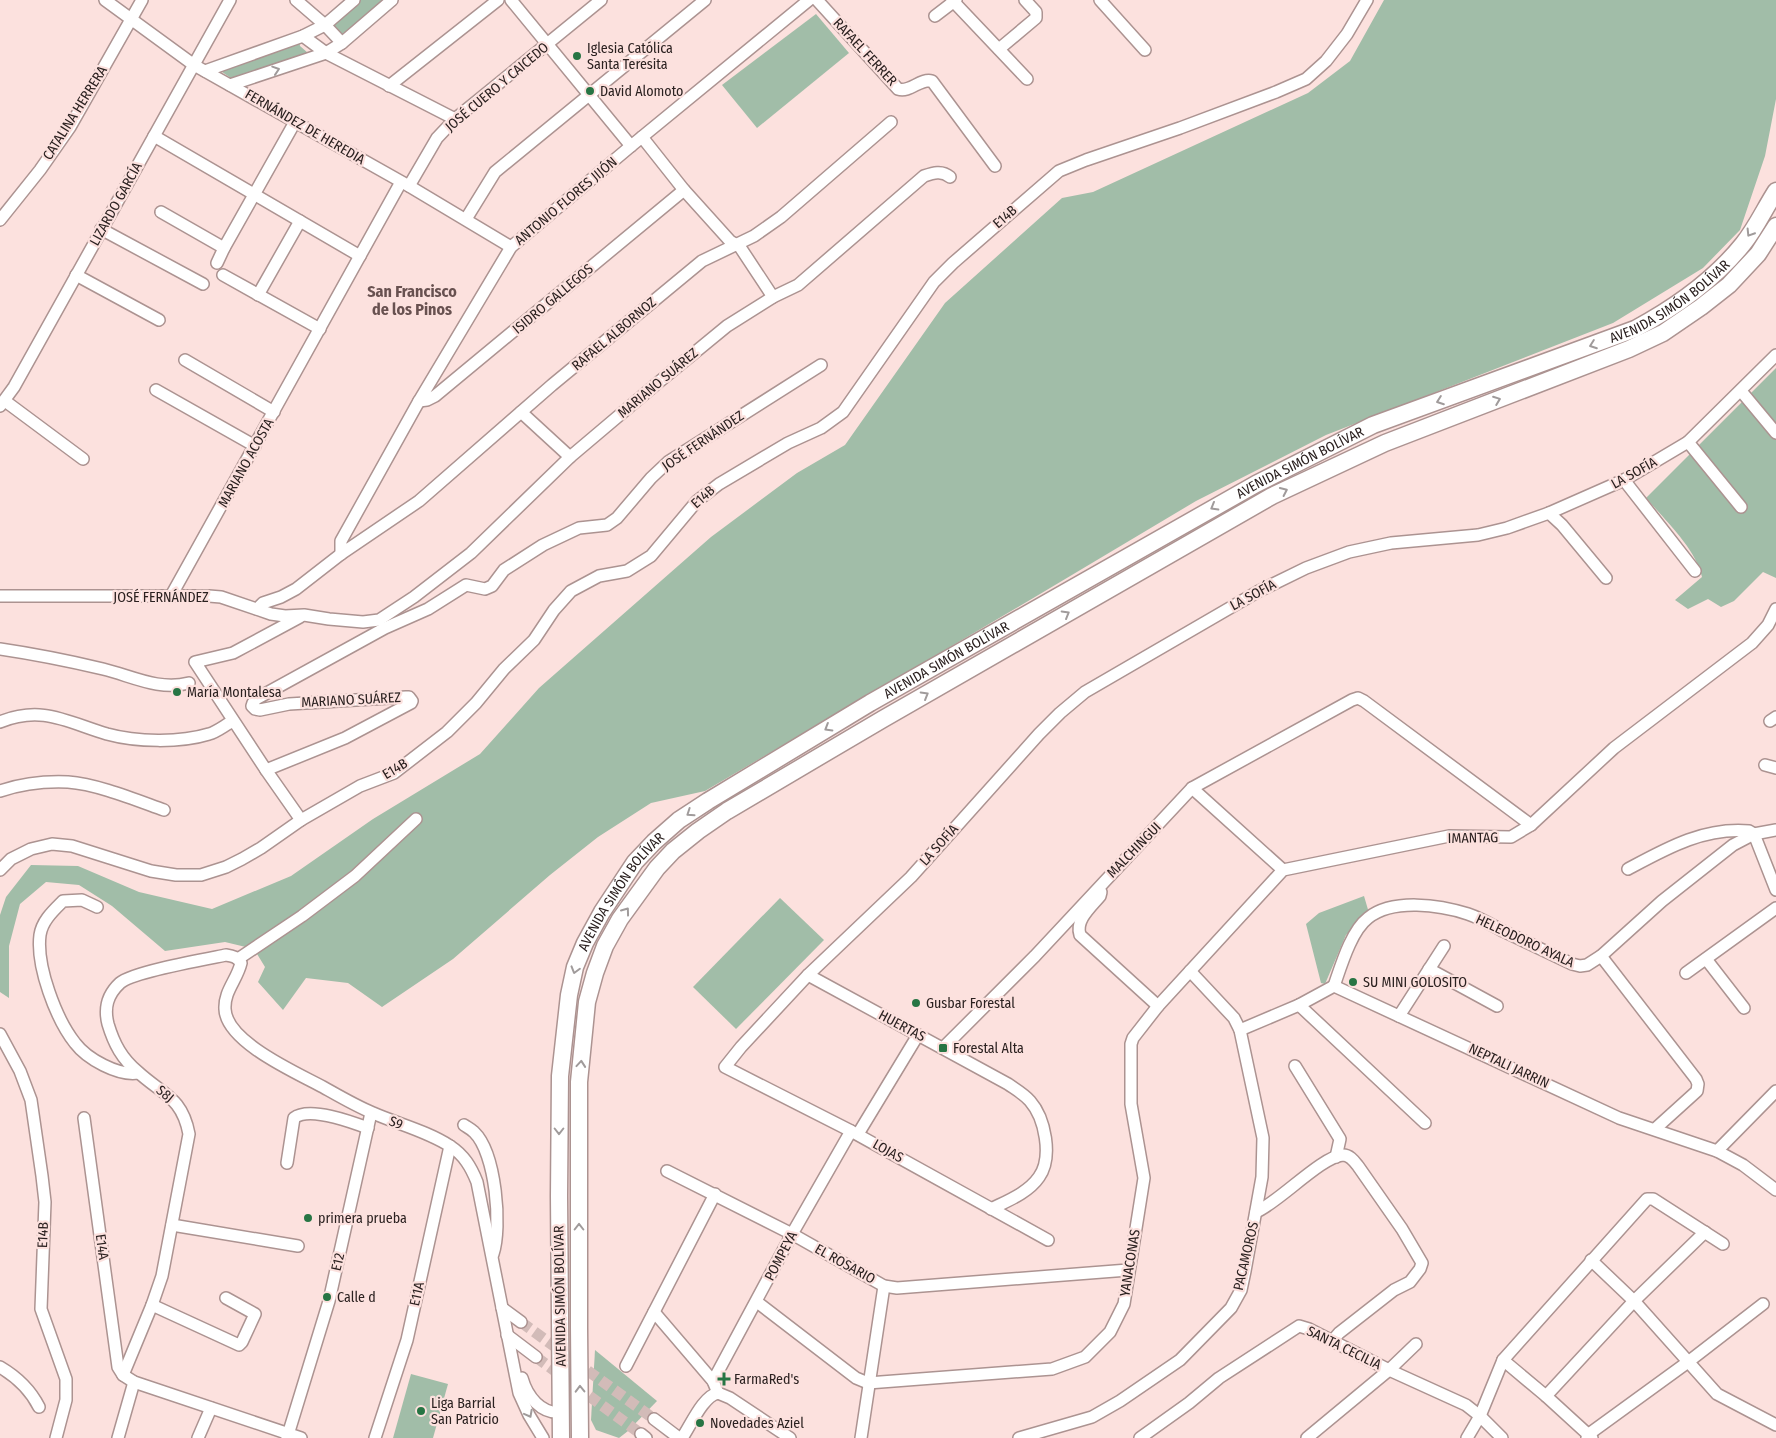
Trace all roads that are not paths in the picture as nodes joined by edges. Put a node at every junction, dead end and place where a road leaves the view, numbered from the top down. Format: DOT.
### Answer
graph roads {
  1 [pos="105,0"];
  2 [pos="142,0"];
  3 [pos="230,0"];
  4 [pos="296,0"];
  5 [pos="354,0"];
  6 [pos="392,0"];
  7 [pos="498,0"];
  8 [pos="511,0"];
  9 [pos="601,0"];
  10 [pos="704,0"];
  11 [pos="809,0"];
  12 [pos="817,0"];
  13 [pos="1025,0"];
  14 [pos="1100,0"];
  15 [pos="1368,0"];
  16 [pos="954,1"];
  17 [pos="936,16"];
  18 [pos="131,19"];
  19 [pos="325,25"];
  20 [pos="303,36"];
  21 [pos="342,43"];
  22 [pos="548,45"];
  23 [pos="998,49"];
  24 [pos="1145,50"];
  25 [pos="326,53"];
  26 [pos="194,65"];
  27 [pos="205,71"];
  28 [pos="1027,79"];
  29 [pos="230,85"];
  30 [pos="389,86"];
  31 [pos="590,94"];
  32 [pos="456,120"];
  33 [pos="295,122"];
  34 [pos="891,122"];
  35 [pos="154,136"];
  36 [pos="642,137"];
  37 [pos="631,146"];
  38 [pos="995,166"];
  39 [pos="950,177"];
  40 [pos="405,184"];
  41 [pos="684,190"];
  42 [pos="1776,191"];
  43 [pos="255,194"];
  44 [pos="161,212"];
  45 [pos="0,220"];
  46 [pos="466,220"];
  47 [pos="300,221"];
  48 [pos="1776,226"];
  49 [pos="101,229"];
  50 [pos="735,244"];
  51 [pos="511,247"];
  52 [pos="224,248"];
  53 [pos="360,256"];
  54 [pos="217,263"];
  55 [pos="76,275"];
  56 [pos="223,275"];
  57 [pos="203,284"];
  58 [pos="258,295"];
  59 [pos="773,297"];
  60 [pos="159,320"];
  61 [pos="320,330"];
  62 [pos="1776,355"];
  63 [pos="185,360"];
  64 [pos="821,365"];
  65 [pos="156,390"];
  66 [pos="1741,391"];
  67 [pos="419,401"];
  68 [pos="2,404"];
  69 [pos="274,412"];
  70 [pos="521,412"];
  71 [pos="1776,434"];
  72 [pos="1688,442"];
  73 [pos="255,446"];
  74 [pos="570,458"];
  75 [pos="83,459"];
  76 [pos="1624,480"];
  77 [pos="1741,507"];
  78 [pos="1549,513"];
  79 [pos="341,554"];
  80 [pos="1695,571"];
  81 [pos="1606,578"];
  82 [pos="0,596"];
  83 [pos="171,596"];
  84 [pos="257,609"];
  85 [pos="1776,609"];
  86 [pos="304,615"];
  87 [pos="382,624"];
  88 [pos="0,648"];
  89 [pos="189,683"];
  90 [pos="233,721"];
  91 [pos="0,722"];
  92 [pos="266,770"];
  93 [pos="1192,788"];
  94 [pos="0,792"];
  95 [pos="164,810"];
  96 [pos="416,819"];
  97 [pos="301,820"];
  98 [pos="1531,825"];
  99 [pos="1776,830"];
  100 [pos="1754,834"];
  101 [pos="1628,869"];
  102 [pos="0,870"];
  103 [pos="1283,870"];
  104 [pos="1100,885"];
  105 [pos="1776,890"];
  106 [pos="97,907"];
  107 [pos="1776,908"];
  108 [pos="1444,946"];
  109 [pos="1601,956"];
  110 [pos="238,959"];
  111 [pos="1706,959"];
  112 [pos="1429,970"];
  113 [pos="1190,971"];
  114 [pos="1686,973"];
  115 [pos="808,975"];
  116 [pos="1334,986"];
  117 [pos="1299,1005"];
  118 [pos="1158,1006"];
  119 [pos="1497,1006"];
  120 [pos="1744,1008"];
  121 [pos="1400,1016"];
  122 [pos="1240,1030"];
  123 [pos="0,1034"];
  124 [pos="918,1035"];
  125 [pos="943,1048"];
  126 [pos="1296,1066"];
  127 [pos="725,1067"];
  128 [pos="138,1073"];
  129 [pos="1776,1091"];
  130 [pos="372,1113"];
  131 [pos="84,1118"];
  132 [pos="1425,1123"];
  133 [pos="464,1125"];
  134 [pos="368,1128"];
  135 [pos="1655,1129"];
  136 [pos="855,1133"];
  137 [pos="450,1146"];
  138 [pos="1717,1151"];
  139 [pos="1336,1157"];
  140 [pos="287,1163"];
  141 [pos="667,1172"];
  142 [pos="1776,1190"];
  143 [pos="715,1194"];
  144 [pos="991,1210"];
  145 [pos="1256,1212"];
  146 [pos="172,1224"];
  147 [pos="1705,1232"];
  148 [pos="792,1234"];
  149 [pos="1048,1240"];
  150 [pos="1723,1244"];
  151 [pos="298,1246"];
  152 [pos="492,1258"];
  153 [pos="1591,1260"];
  154 [pos="1128,1270"];
  155 [pos="884,1286"];
  156 [pos="226,1298"];
  157 [pos="1634,1301"];
  158 [pos="757,1302"];
  159 [pos="1763,1304"];
  160 [pos="152,1306"];
  161 [pos="502,1308"];
  162 [pos="654,1312"];
  163 [pos="521,1322"];
  164 [pos="506,1335"];
  165 [pos="1332,1341"];
  166 [pos="1416,1344"];
  167 [pos="511,1354"];
  168 [pos="536,1357"];
  169 [pos="1503,1360"];
  170 [pos="1688,1362"];
  171 [pos="626,1366"];
  172 [pos="0,1367"];
  173 [pos="1389,1370"];
  174 [pos="123,1375"];
  175 [pos="713,1381"];
  176 [pos="134,1382"];
  177 [pos="868,1383"];
  178 [pos="718,1393"];
  179 [pos="1546,1396"];
  180 [pos="39,1406"];
  181 [pos="211,1408"];
  182 [pos="562,1412"];
  183 [pos="1480,1416"];
  184 [pos="654,1419"];
  185 [pos="1776,1424"];
  186 [pos="288,1436"];
  187 [pos="583,1436"];
  188 [pos="1589,1437"];
  189 [pos="56,1438"];
  190 [pos="118,1438"];
  191 [pos="198,1438"];
  192 [pos="301,1438"];
  193 [pos="375,1438"];
  194 [pos="543,1438"];
  195 [pos="561,1438"];
  196 [pos="681,1438"];
  197 [pos="790,1438"];
  198 [pos="861,1438"];
  199 [pos="1019,1438"];
  200 [pos="1140,1438"];
  201 [pos="1307,1438"];
  202 [pos="1467,1438"];
  203 [pos="1502,1438"];
  1 -- 18 [label="street, FERNÁNDEZ DE HEREDIA"];
  2 -- 18 [label="street, CATALINA HERRERA"];
  3 -- 26 [label="street, LIZARDO GARCÍA"];
  4 -- 19 [label="street"];
  5 -- 19 [label="street"];
  6 -- 21 [label="street"];
  7 -- 30 [label="street"];
  8 -- 22 [label="street"];
  9 -- 22 [label="street, JOSÉ CUERO Y CAICEDO"];
  10 -- 31 [label="street"];
  11 -- 36 [label="street, ANTONIO FLORES JIJÓN"];
  12 -- 38 [label="street, RAFAEL FERRER"];
  13 -- 23 [label="street"];
  14 -- 24 [label="street"];
  15 -- 97 [label="street, E14B"];
  16 -- 17 [label="street"];
  16 -- 23 [label="street"];
  18 -- 26 [label="street, FERNÁNDEZ DE HEREDIA"];
  18 -- 45 [label="street, CATALINA HERRERA"];
  19 -- 20 [label="street"];
  19 -- 21 [label="street"];
  20 -- 25 [label="street"];
  20 -- 27 [label="street"];
  21 -- 25 [label="street"];
  22 -- 31 [label="street"];
  22 -- 32 [label="street, JOSÉ CUERO Y CAICEDO"];
  23 -- 28 [label="street"];
  29 -- 25 [label="street, one-way"];
  25 -- 30 [label="street"];
  26 -- 27 [label="street, FERNÁNDEZ DE HEREDIA"];
  26 -- 35 [label="street, LIZARDO GARCÍA"];
  27 -- 29 [label="street, FERNÁNDEZ DE HEREDIA"];
  29 -- 33 [label="street, FERNÁNDEZ DE HEREDIA"];
  30 -- 32 [label="street"];
  31 -- 37 [label="street"];
  31 -- 46 [label="street"];
  32 -- 40 [label="street, JOSÉ CUERO Y CAICEDO"];
  33 -- 40 [label="street, FERNÁNDEZ DE HEREDIA"];
  33 -- 43 [label="street"];
  34 -- 50 [label="street, RAFAEL ALBORNOZ"];
  35 -- 43 [label="street"];
  35 -- 49 [label="street, LIZARDO GARCÍA"];
  36 -- 37 [label="street, ANTONIO FLORES JIJÓN"];
  36 -- 41 [label="street"];
  37 -- 51 [label="street, ANTONIO FLORES JIJÓN"];
  39 -- 59 [label="street, MARIANO SUÁREZ"];
  40 -- 46 [label="street, FERNÁNDEZ DE HEREDIA"];
  40 -- 53 [label="street, MARIANO ACOSTA"];
  41 -- 50 [label="street"];
  41 -- 67 [label="street, ISIDRO GALLEGOS"];
  42 -- 182 [label="highway, AVENIDA SIMÓN BOLÍVAR, one-way"];
  43 -- 47 [label="street"];
  43 -- 52 [label="street"];
  44 -- 52 [label="street"];
  46 -- 51 [label="street, FERNÁNDEZ DE HEREDIA"];
  47 -- 53 [label="street"];
  47 -- 58 [label="street"];
  187 -- 48 [label="highway, AVENIDA SIMÓN BOLÍVAR, one-way"];
  49 -- 55 [label="street, LIZARDO GARCÍA"];
  49 -- 57 [label="street"];
  50 -- 59 [label="street"];
  50 -- 70 [label="street, RAFAEL ALBORNOZ"];
  51 -- 67 [label="street, ANTONIO FLORES JIJÓN"];
  52 -- 54 [label="street"];
  53 -- 61 [label="street, MARIANO ACOSTA"];
  55 -- 60 [label="street"];
  55 -- 68 [label="street, LIZARDO GARCÍA"];
  56 -- 58 [label="street"];
  58 -- 61 [label="street"];
  59 -- 74 [label="street, MARIANO SUÁREZ"];
  61 -- 69 [label="street, MARIANO ACOSTA"];
  62 -- 66 [label="street, LA SOFÍA"];
  63 -- 69 [label="street"];
  64 -- 87 [label="street, JOSÉ FERNÁNDEZ"];
  65 -- 73 [label="street"];
  66 -- 71 [label="street"];
  66 -- 72 [label="street, LA SOFÍA"];
  67 -- 79 [label="street, ANTONIO FLORES JIJÓN"];
  68 -- 75 [label="street"];
  69 -- 73 [label="street, MARIANO ACOSTA"];
  70 -- 74 [label="street"];
  70 -- 79 [label="street, RAFAEL ALBORNOZ"];
  72 -- 76 [label="street, LA SOFÍA"];
  72 -- 77 [label="street"];
  73 -- 83 [label="street, MARIANO ACOSTA"];
  74 -- 87 [label="street, MARIANO SUÁREZ"];
  76 -- 78 [label="street, LA SOFÍA"];
  76 -- 80 [label="street"];
  78 -- 81 [label="street"];
  78 -- 115 [label="street, LA SOFÍA"];
  79 -- 84 [label="street"];
  82 -- 83 [label="street, JOSÉ FERNÁNDEZ"];
  83 -- 84 [label="street, JOSÉ FERNÁNDEZ"];
  84 -- 86 [label="street, JOSÉ FERNÁNDEZ"];
  85 -- 98 [label="street, IMANTAG"];
  86 -- 87 [label="street, JOSÉ FERNÁNDEZ"];
  86 -- 90 [label="street"];
  87 -- 92 [label="street, MARIANO SUÁREZ"];
  88 -- 89 [label="street"];
  90 -- 91 [label="street"];
  90 -- 92 [label="street"];
  92 -- 97 [label="street"];
  93 -- 98 [label="street, MALCHINGUI"];
  93 -- 103 [label="street"];
  93 -- 104 [label="street, MALCHINGUI"];
  94 -- 95 [label="street"];
  96 -- 110 [label="street"];
  97 -- 102 [label="street, E14B"];
  98 -- 103 [label="street, IMANTAG"];
  99 -- 100 [label="street, HELEODORO AYALA"];
  100 -- 101 [label="street"];
  100 -- 105 [label="street"];
  100 -- 109 [label="street, HELEODORO AYALA"];
  103 -- 113 [label="street"];
  104 -- 118 [label="street"];
  104 -- 125 [label="street, MALCHINGUI"];
  106 -- 128 [label="street"];
  107 -- 111 [label="street"];
  108 -- 112 [label="street"];
  109 -- 116 [label="street, HELEODORO AYALA"];
  109 -- 135 [label="street"];
  110 -- 128 [label="street, S8J"];
  110 -- 130 [label="street, S9"];
  111 -- 114 [label="street"];
  111 -- 120 [label="street"];
  112 -- 119 [label="street"];
  112 -- 121 [label="street"];
  113 -- 118 [label="street, YANACONAS"];
  113 -- 122 [label="street, PACAMOROS"];
  115 -- 124 [label="street, HUERTAS"];
  115 -- 127 [label="street, LA SOFÍA"];
  116 -- 117 [label="street"];
  116 -- 121 [label="street, NEPTALI JARRIN"];
  117 -- 122 [label="street"];
  117 -- 132 [label="street"];
  118 -- 154 [label="street, YANACONAS"];
  121 -- 135 [label="street, NEPTALI JARRIN"];
  122 -- 145 [label="street, PACAMOROS"];
  123 -- 189 [label="street, E14B"];
  124 -- 125 [label="street, HUERTAS"];
  124 -- 136 [label="street, POMPEYA"];
  125 -- 144 [label="street, HUERTAS"];
  126 -- 139 [label="street"];
  127 -- 136 [label="street, LOJAS"];
  128 -- 146 [label="street, S8J"];
  129 -- 138 [label="street"];
  130 -- 134 [label="street, E12"];
  130 -- 137 [label="street, S9"];
  131 -- 174 [label="street, E14A"];
  133 -- 152 [label="street"];
  134 -- 140 [label="street"];
  134 -- 186 [label="street, E12"];
  135 -- 138 [label="street, NEPTALI JARRIN"];
  136 -- 144 [label="street, LOJAS"];
  136 -- 148 [label="street, POMPEYA"];
  137 -- 152 [label="street, S9"];
  137 -- 193 [label="street, E11A"];
  138 -- 142 [label="street, NEPTALI JARRIN"];
  139 -- 145 [label="street"];
  139 -- 165 [label="street"];
  141 -- 143 [label="street, EL ROSARIO"];
  143 -- 148 [label="street, EL ROSARIO"];
  143 -- 162 [label="street"];
  144 -- 149 [label="street, LOJAS"];
  145 -- 199 [label="street, PACAMOROS"];
  146 -- 151 [label="street"];
  146 -- 160 [label="street, S8J"];
  147 -- 150 [label="street"];
  147 -- 153 [label="street"];
  147 -- 157 [label="street"];
  148 -- 155 [label="street, EL ROSARIO"];
  148 -- 158 [label="street, POMPEYA"];
  152 -- 161 [label="street, S9"];
  153 -- 157 [label="street"];
  153 -- 169 [label="street"];
  154 -- 155 [label="street, EL ROSARIO"];
  154 -- 177 [label="street, YANACONAS"];
  155 -- 177 [label="street"];
  156 -- 160 [label="street"];
  157 -- 170 [label="street"];
  157 -- 179 [label="street"];
  158 -- 175 [label="street, POMPEYA"];
  158 -- 177 [label="street"];
  159 -- 170 [label="street"];
  160 -- 174 [label="street, S8J"];
  161 -- 163 [label="street"];
  161 -- 164 [label="street, S9"];
  162 -- 171 [label="street"];
  162 -- 175 [label="street"];
  164 -- 167 [label="street, S9"];
  164 -- 168 [label="street"];
  165 -- 173 [label="street, SANTA CECILIA"];
  165 -- 200 [label="street, SANTA CECILIA"];
  166 -- 173 [label="street"];
  167 -- 182 [label="street, S9"];
  167 -- 194 [label="street, S9, one-way"];
  169 -- 179 [label="street"];
  169 -- 183 [label="street"];
  170 -- 185 [label="street"];
  170 -- 188 [label="street"];
  172 -- 180 [label="street"];
  173 -- 183 [label="street, SANTA CECILIA"];
  173 -- 201 [label="street"];
  174 -- 176 [label="street"];
  175 -- 178 [label="street"];
  176 -- 181 [label="street"];
  176 -- 190 [label="street"];
  177 -- 198 [label="street"];
  178 -- 196 [label="street"];
  178 -- 197 [label="street"];
  179 -- 188 [label="street"];
  181 -- 186 [label="street"];
  181 -- 191 [label="street"];
  182 -- 195 [label="highway, AVENIDA SIMÓN BOLÍVAR"];
  183 -- 202 [label="street"];
  183 -- 203 [label="street, SANTA CECILIA"];
  184 -- 196 [label="street"];
  186 -- 192 [label="street"];
}
